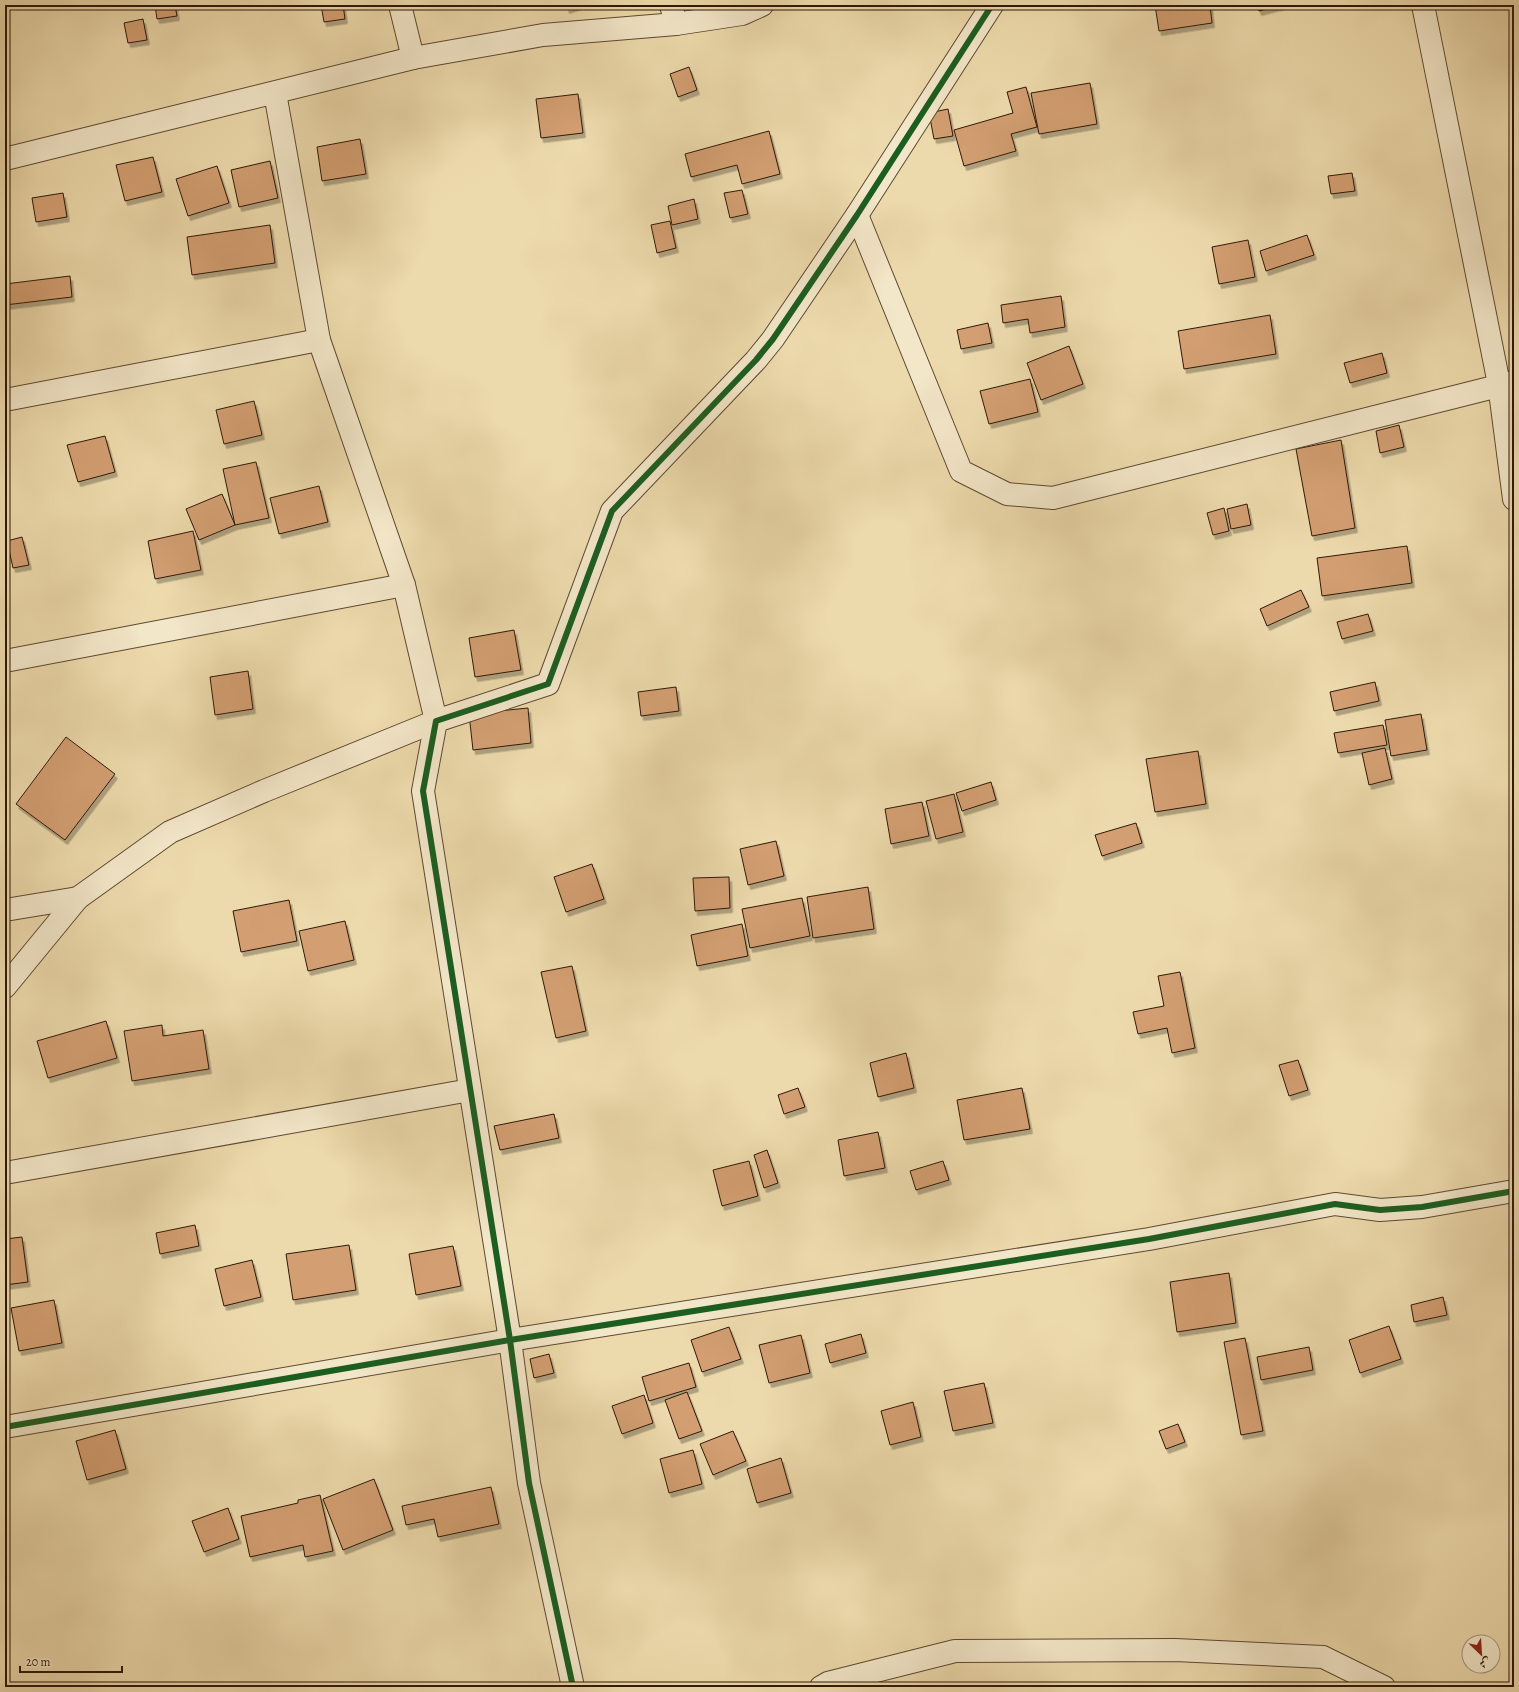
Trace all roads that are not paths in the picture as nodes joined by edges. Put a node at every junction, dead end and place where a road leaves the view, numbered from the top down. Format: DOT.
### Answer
graph roads {
  1 [pos="400,5"];
  2 [pos="762,5"];
  3 [pos="992,5"];
  4 [pos="1423,5"];
  5 [pos="674,14"];
  6 [pos="414,58"];
  7 [pos="275,93"];
  8 [pos="5,159"];
  9 [pos="857,215"];
  10 [pos="319,340"];
  11 [pos="1507,383"];
  12 [pos="5,400"];
  13 [pos="1514,499"];
  14 [pos="404,585"];
  15 [pos="5,661"];
  16 [pos="436,721"];
  17 [pos="78,898"];
  18 [pos="5,910"];
  19 [pos="5,987"];
  20 [pos="470,1090"];
  21 [pos="5,1173"];
  22 [pos="1514,1191"];
  23 [pos="510,1340"];
  24 [pos="5,1427"];
  25 [pos="573,1687"];
  26 [pos="821,1687"];
  27 [pos="1384,1687"];
  1 -- 6 [label="street"];
  2 -- 5 [label="street"];
  3 -- 9 [label="street"];
  4 -- 11 [label="street"];
  5 -- 6 [label="street"];
  6 -- 7 [label="street"];
  7 -- 8 [label="street"];
  7 -- 10 [label="street"];
  9 -- 11 [label="street"];
  9 -- 16 [label="street"];
  10 -- 12 [label="street"];
  10 -- 14 [label="street"];
  11 -- 13 [label="street"];
  14 -- 15 [label="street"];
  14 -- 16 [label="street"];
  16 -- 17 [label="street"];
  16 -- 20 [label="street"];
  17 -- 18 [label="street"];
  17 -- 19 [label="street"];
  20 -- 21 [label="street"];
  20 -- 23 [label="street"];
  22 -- 23 [label="street"];
  23 -- 24 [label="street"];
  23 -- 25 [label="street"];
  26 -- 27 [label="street"];
}
